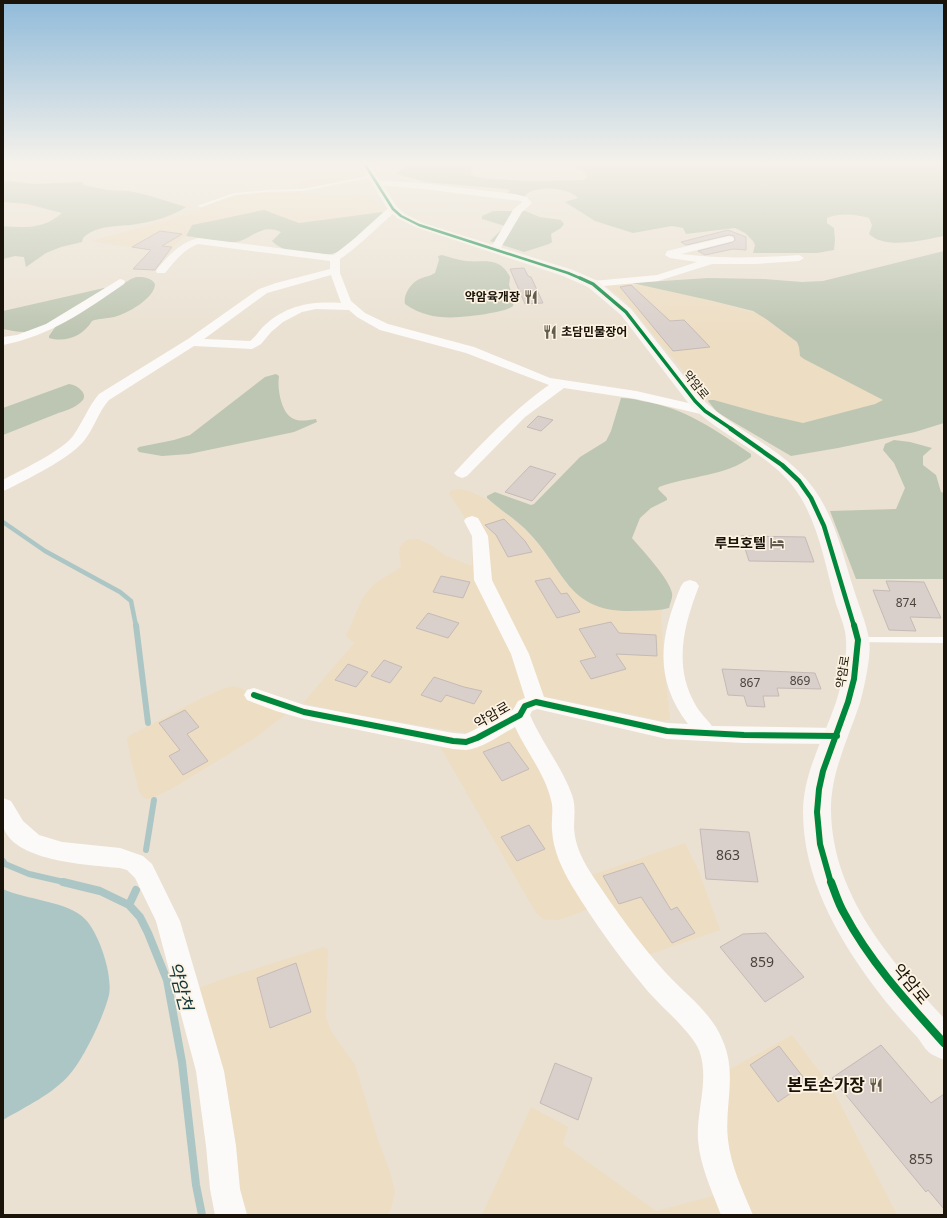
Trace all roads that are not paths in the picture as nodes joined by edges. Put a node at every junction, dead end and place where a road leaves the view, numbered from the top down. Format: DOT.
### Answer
graph roads {
  1 [pos="380,220"];
  2 [pos="409,220"];
  3 [pos="512,220"];
  4 [pos="729,239"];
  5 [pos="495,249"];
  6 [pos="335,258"];
  7 [pos="799,258"];
  8 [pos="711,261"];
  9 [pos="161,271"];
  10 [pos="335,271"];
  11 [pos="120,282"];
  12 [pos="593,284"];
  13 [pos="350,307"];
  14 [pos="3,341"];
  15 [pos="192,342"];
  16 [pos="560,384"];
  17 [pos="705,411"];
  18 [pos="462,473"];
  19 [pos="3,486"];
  20 [pos="472,521"];
  21 [pos="690,586"];
  22 [pos="858,640"];
  23 [pos="944,640"];
  24 [pos="254,695"];
  25 [pos="528,708"];
  26 [pos="706,733"];
  27 [pos="837,736"];
  28 [pos="3,807"];
  29 [pos="944,1043"];
  30 [pos="231,1215"];
  31 [pos="736,1215"];
  1 -- 6 [label="street"];
  2 -- 5 [label="street, 약암로"];
  3 -- 5 [label="street"];
  4 -- 8 [label="street"];
  5 -- 12 [label="street, 약암로"];
  6 -- 9 [label="street"];
  6 -- 10 [label="street, 약암로"];
  7 -- 8 [label="street"];
  8 -- 12 [label="street"];
  10 -- 13 [label="street, 약암로"];
  10 -- 15 [label="street"];
  11 -- 14 [label="street"];
  12 -- 17 [label="street, 약암로"];
  13 -- 15 [label="street"];
  13 -- 16 [label="street, 약암로"];
  15 -- 19 [label="street"];
  16 -- 17 [label="street, 약암로"];
  16 -- 18 [label="street"];
  17 -- 22 [label="street, 약암로"];
  20 -- 25 [label="street"];
  21 -- 26 [label="street"];
  22 -- 23 [label="lane, 약암로"];
  22 -- 27 [label="street, 약암로"];
  24 -- 25 [label="street, 약암로"];
  25 -- 26 [label="street"];
  25 -- 31 [label="street"];
  26 -- 27 [label="street"];
  27 -- 29 [label="street, 약암로"];
  28 -- 30 [label="street"];
}
